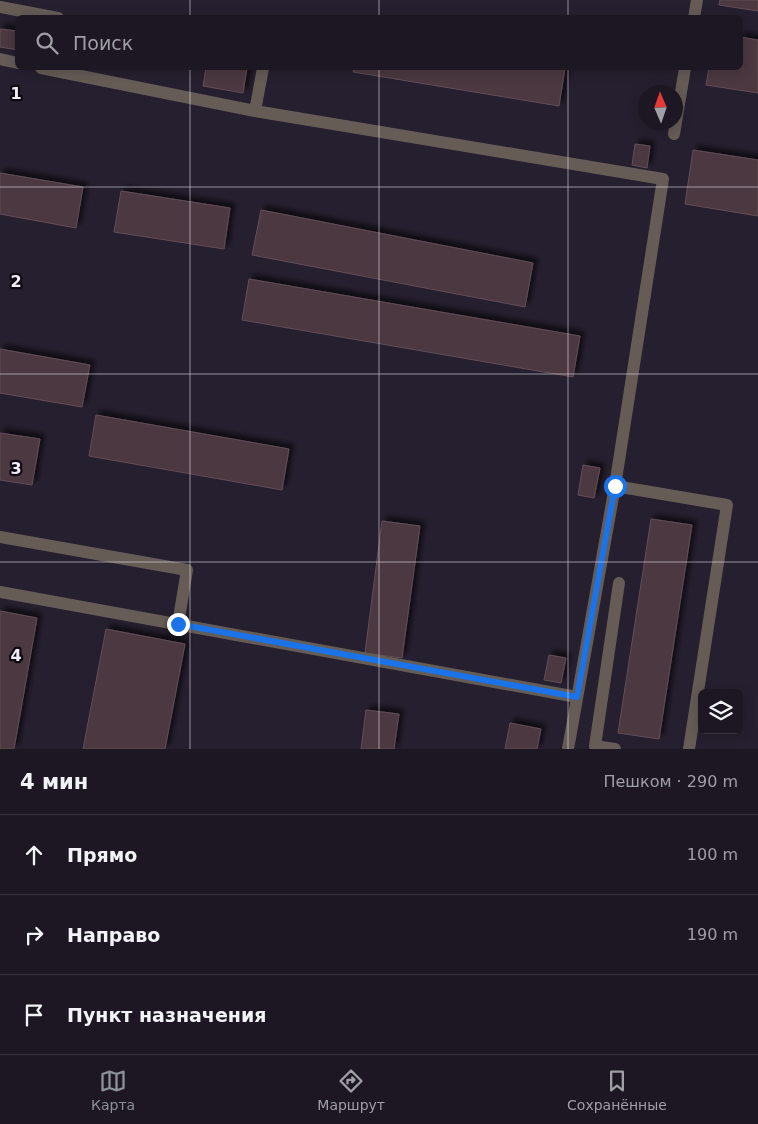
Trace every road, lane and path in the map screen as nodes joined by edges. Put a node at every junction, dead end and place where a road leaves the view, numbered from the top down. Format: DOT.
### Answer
graph roads {
  1 [pos="697,0"];
  2 [pos="0,7"];
  3 [pos="42,15"];
  4 [pos="694,15"];
  5 [pos="0,59"];
  6 [pos="15,62"];
  7 [pos="51,70"];
  8 [pos="263,70"];
  9 [pos="685,70"];
  10 [pos="255,111"];
  11 [pos="674,134"];
  12 [pos="615,486"];
  13 [pos="0,537"];
  14 [pos="619,583"];
  15 [pos="0,592"];
  16 [pos="178,624"];
  17 [pos="577,697"];
  18 [pos="568,749"];
  19 [pos="615,749"];
  20 [pos="689,749"];
  1 -- 4 [label="lane"];
  2 -- 3 [label="lane"];
  5 -- 6 [label="lane"];
  7 -- 10 [label="lane"];
  8 -- 10 [label="lane"];
  9 -- 11 [label="lane"];
  10 -- 12 [label="lane"];
  12 -- 17 [label="lane"];
  12 -- 20 [label="lane"];
  13 -- 16 [label="lane"];
  14 -- 19 [label="lane"];
  15 -- 16 [label="lane"];
  16 -- 17 [label="lane"];
  17 -- 18 [label="lane"];
}
